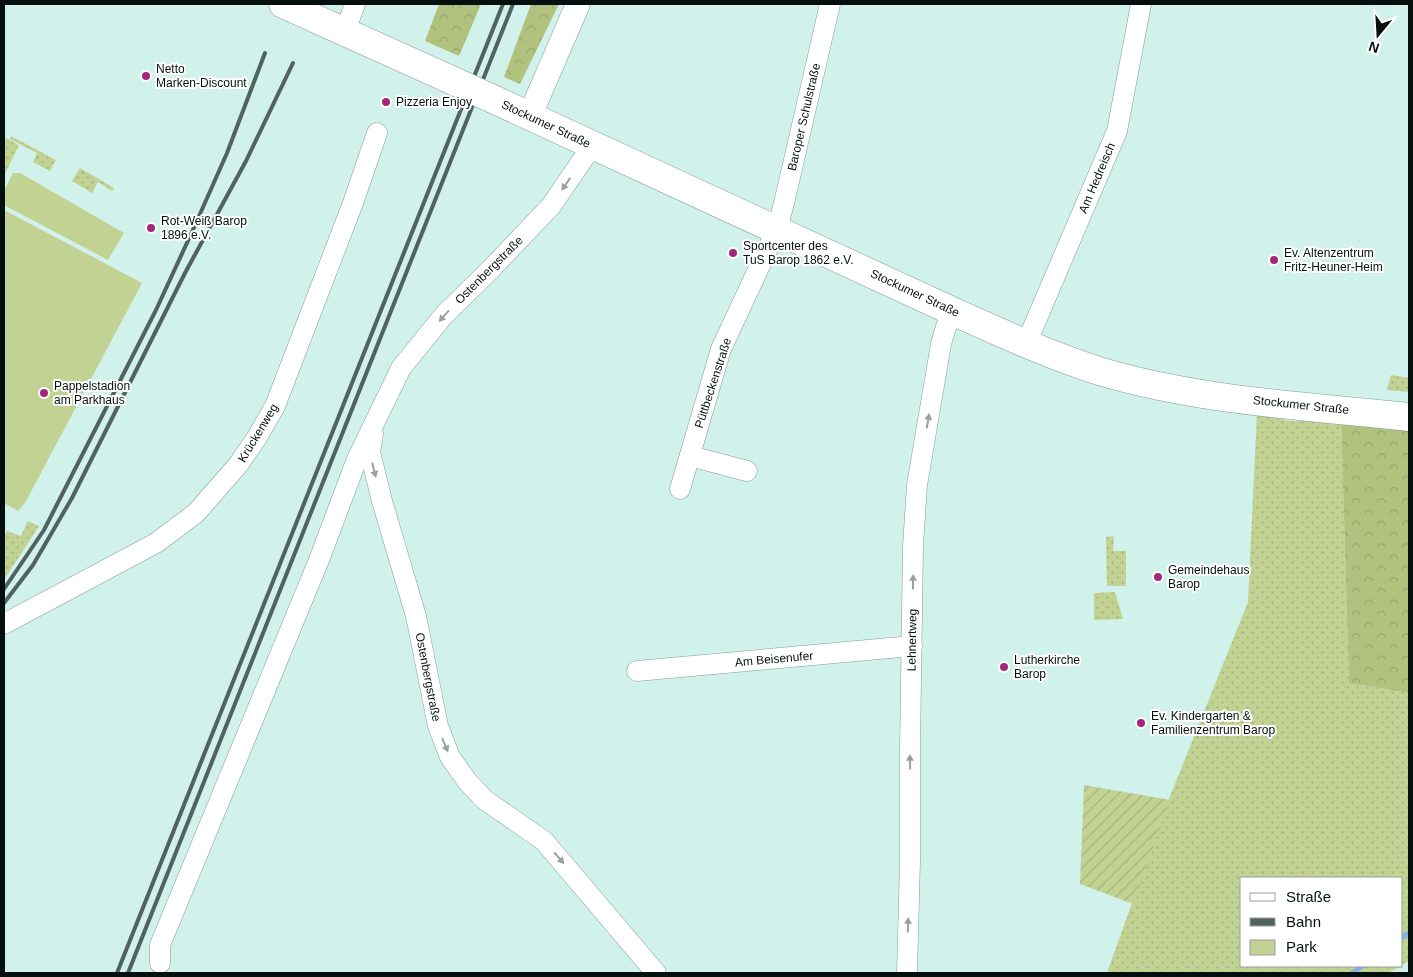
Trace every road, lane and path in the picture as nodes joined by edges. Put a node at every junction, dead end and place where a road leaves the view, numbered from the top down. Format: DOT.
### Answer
graph roads {
  1 [pos="284,4"];
  2 [pos="355,4"];
  3 [pos="578,4"];
  4 [pos="830,4"];
  5 [pos="1141,4"];
  6 [pos="345,31"];
  7 [pos="530,115"];
  8 [pos="377,133"];
  9 [pos="592,146"];
  10 [pos="777,229"];
  11 [pos="952,311"];
  12 [pos="1026,344"];
  13 [pos="1409,418"];
  14 [pos="375,422"];
  15 [pos="690,456"];
  16 [pos="747,471"];
  17 [pos="680,489"];
  18 [pos="4,624"];
  19 [pos="912,646"];
  20 [pos="637,671"];
  21 [pos="160,963"];
  22 [pos="656,973"];
  23 [pos="907,973"];
  1 -- 6 [label="main road, Stockumer Straße"];
  2 -- 6 [label="street"];
  3 -- 7 [label="street"];
  4 -- 10 [label="street, Baroper Schulstraße"];
  5 -- 12 [label="street, Am Hedreisch"];
  6 -- 7 [label="main road, Stockumer Straße, bridge"];
  7 -- 9 [label="main road, Stockumer Straße"];
  8 -- 18 [label="street, Krückenweg"];
  9 -- 10 [label="main road, Stockumer Straße"];
  9 -- 14 [label="street, Ostenbergstraße, one-way"];
  10 -- 11 [label="main road, Stockumer Straße"];
  10 -- 15 [label="street, Püttbeckenstraße"];
  11 -- 12 [label="main road, Stockumer Straße"];
  19 -- 11 [label="street, Lehnertweg, one-way"];
  12 -- 13 [label="main road, Stockumer Straße"];
  14 -- 21 [label="street, Ostenbergstraße"];
  14 -- 22 [label="street, Ostenbergstraße, one-way"];
  15 -- 16 [label="street"];
  15 -- 17 [label="street, Püttbeckenstraße"];
  19 -- 20 [label="street, Am Beisenufer"];
  23 -- 19 [label="street, Lehnertweg, one-way"];
}
